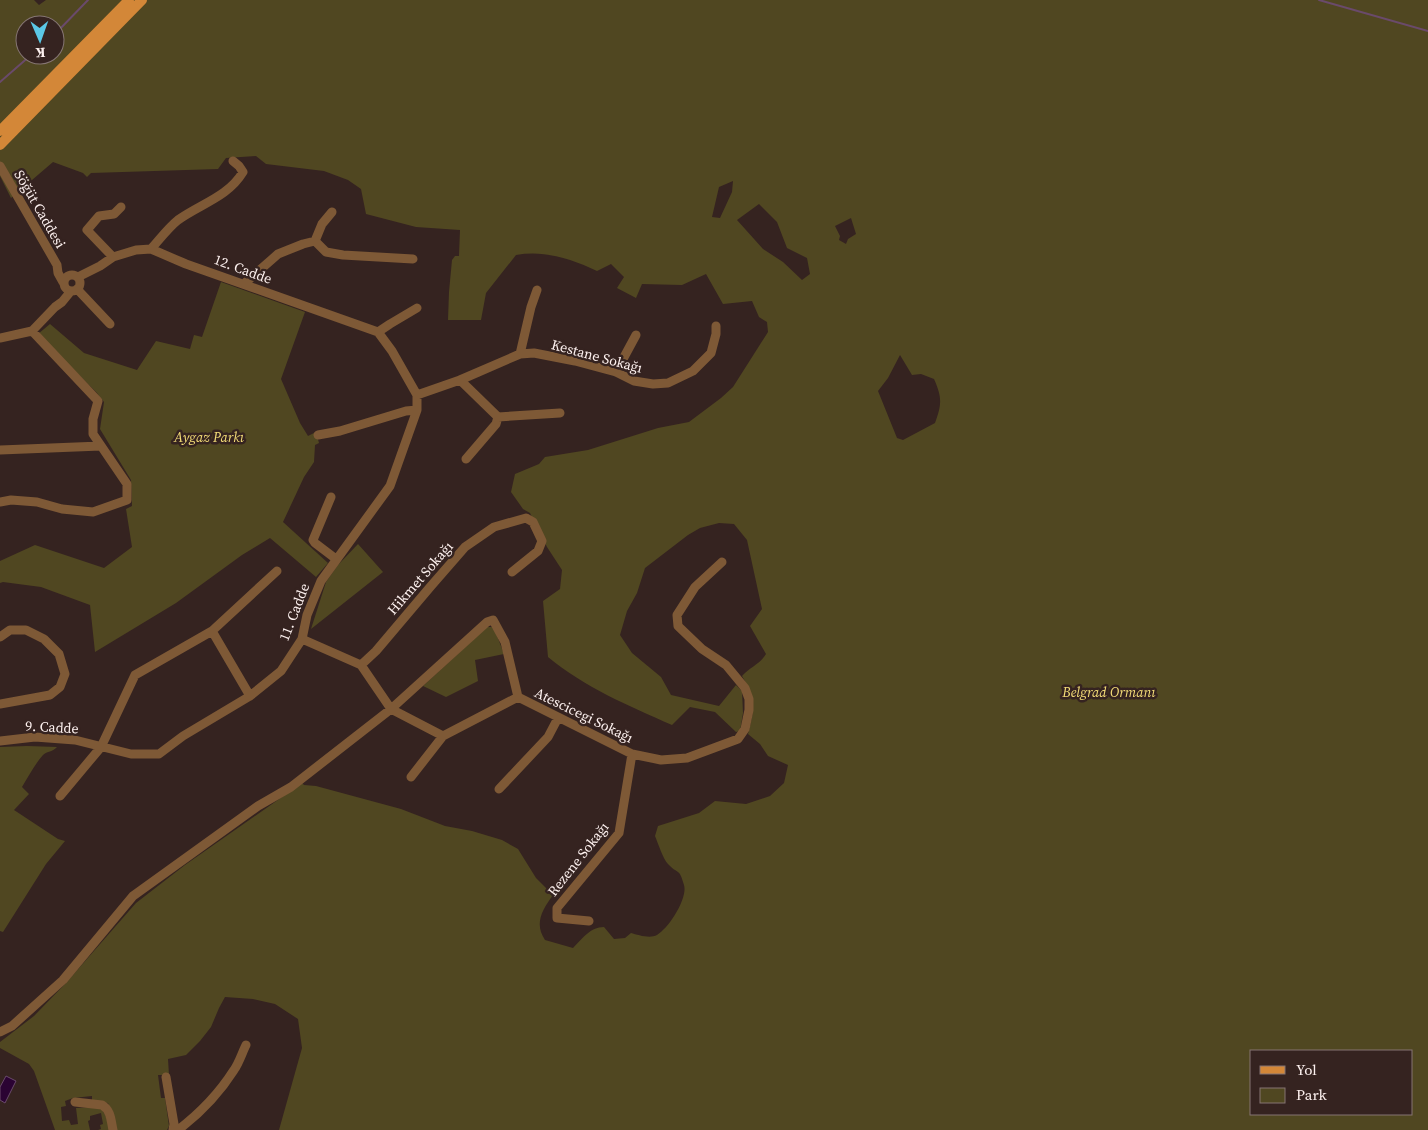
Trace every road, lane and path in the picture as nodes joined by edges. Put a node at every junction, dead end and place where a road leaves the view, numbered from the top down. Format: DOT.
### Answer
graph roads {
  1 [pos="129,0"];
  2 [pos="142,0"];
  3 [pos="0,131"];
  4 [pos="0,145"];
  5 [pos="232,161"];
  6 [pos="0,166"];
  7 [pos="121,207"];
  8 [pos="332,212"];
  9 [pos="315,241"];
  10 [pos="152,249"];
  11 [pos="113,257"];
  12 [pos="413,259"];
  13 [pos="72,283"];
  14 [pos="244,283"];
  15 [pos="537,290"];
  16 [pos="417,308"];
  17 [pos="110,324"];
  18 [pos="716,326"];
  19 [pos="32,331"];
  20 [pos="378,332"];
  21 [pos="636,335"];
  22 [pos="0,338"];
  23 [pos="520,354"];
  24 [pos="616,372"];
  25 [pos="460,380"];
  26 [pos="417,395"];
  27 [pos="418,410"];
  28 [pos="560,413"];
  29 [pos="498,417"];
  30 [pos="318,435"];
  31 [pos="101,446"];
  32 [pos="0,450"];
  33 [pos="466,458"];
  34 [pos="331,498"];
  35 [pos="0,502"];
  36 [pos="336,559"];
  37 [pos="722,562"];
  38 [pos="277,571"];
  39 [pos="512,572"];
  40 [pos="212,631"];
  41 [pos="0,637"];
  42 [pos="302,639"];
  43 [pos="361,665"];
  44 [pos="250,696"];
  45 [pos="518,697"];
  46 [pos="0,704"];
  47 [pos="391,709"];
  48 [pos="558,718"];
  49 [pos="443,736"];
  50 [pos="0,741"];
  51 [pos="101,746"];
  52 [pos="632,754"];
  53 [pos="411,777"];
  54 [pos="499,789"];
  55 [pos="60,796"];
  56 [pos="589,922"];
  57 [pos="0,1032"];
  58 [pos="246,1045"];
  59 [pos="166,1077"];
  60 [pos="75,1102"];
  61 [pos="113,1130"];
  62 [pos="173,1130"];
  63 [pos="178,1130"];
  1 -- 3 [label="main road"];
  2 -- 4 [label="main road"];
  5 -- 10 [label="street"];
  6 -- 13 [label="street, Söğüt Caddesi"];
  7 -- 11 [label="street"];
  8 -- 9 [label="street"];
  9 -- 12 [label="street"];
  9 -- 14 [label="street"];
  10 -- 11 [label="street"];
  10 -- 14 [label="street, 12. Cadde"];
  11 -- 13 [label="street"];
  13 -- 17 [label="street"];
  13 -- 19 [label="street"];
  14 -- 20 [label="street, 12. Cadde"];
  15 -- 23 [label="street"];
  16 -- 20 [label="street"];
  18 -- 24 [label="street, Kestane Sokağı"];
  19 -- 22 [label="street"];
  19 -- 31 [label="street"];
  20 -- 26 [label="street"];
  21 -- 24 [label="street"];
  23 -- 24 [label="street, Kestane Sokağı"];
  23 -- 25 [label="street, Kestane Sokağı"];
  25 -- 26 [label="street, Kestane Sokağı"];
  25 -- 29 [label="street"];
  26 -- 27 [label="street"];
  27 -- 30 [label="street"];
  27 -- 36 [label="street, 11. Cadde"];
  28 -- 29 [label="street"];
  29 -- 33 [label="street"];
  31 -- 32 [label="street"];
  31 -- 35 [label="street"];
  34 -- 36 [label="street"];
  36 -- 42 [label="street, 11. Cadde"];
  37 -- 52 [label="street, Atescicegi Sokağı"];
  38 -- 40 [label="street"];
  39 -- 43 [label="street, Hikmet Sokağı"];
  40 -- 44 [label="street"];
  40 -- 51 [label="street"];
  41 -- 46 [label="street"];
  42 -- 43 [label="street"];
  42 -- 44 [label="street, 11. Cadde"];
  43 -- 47 [label="street"];
  44 -- 51 [label="street, 11. Cadde"];
  45 -- 47 [label="street"];
  45 -- 48 [label="street, Atescicegi Sokağı"];
  45 -- 49 [label="street"];
  47 -- 49 [label="street"];
  47 -- 57 [label="street"];
  48 -- 52 [label="street, Atescicegi Sokağı"];
  48 -- 54 [label="street"];
  49 -- 53 [label="street"];
  50 -- 51 [label="street, 9. Cadde"];
  51 -- 55 [label="street"];
  52 -- 56 [label="street, Rezene Sokağı"];
  58 -- 63 [label="street"];
  59 -- 62 [label="street"];
  60 -- 61 [label="street"];
}
